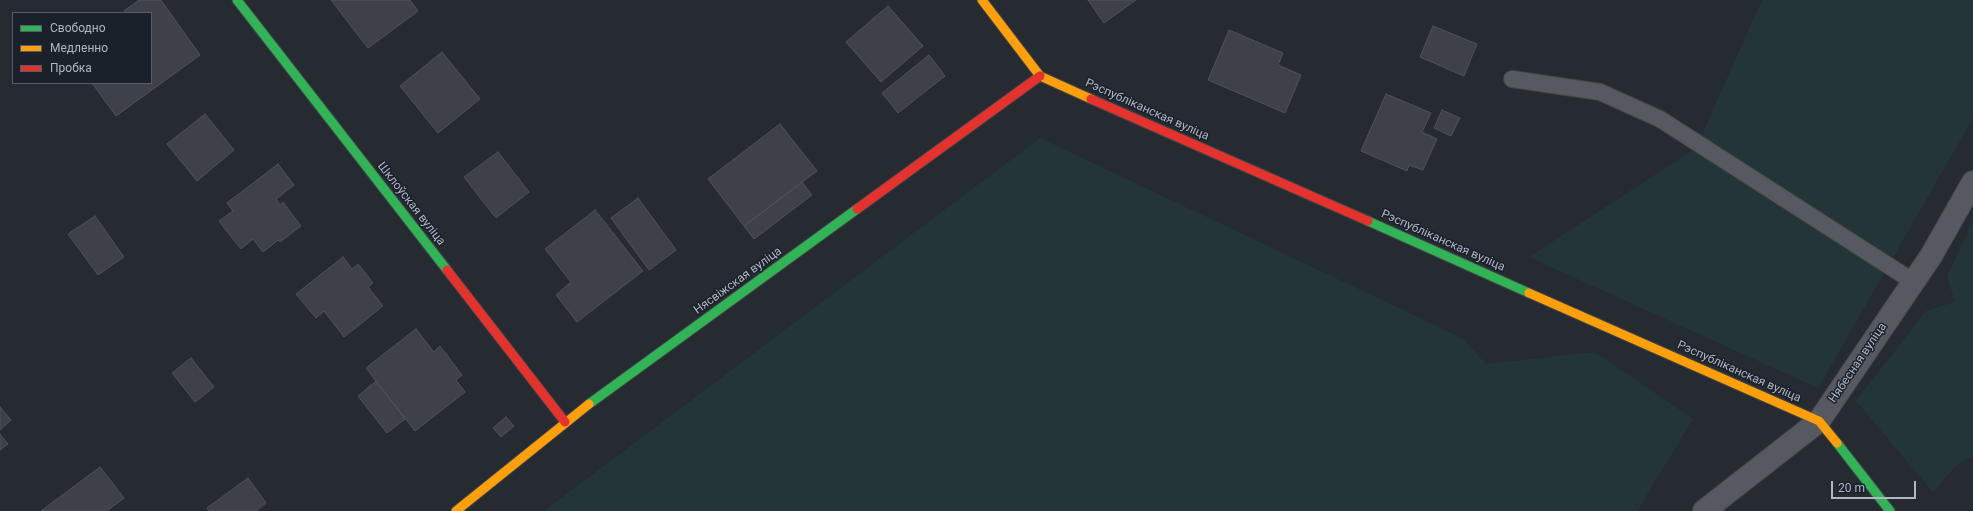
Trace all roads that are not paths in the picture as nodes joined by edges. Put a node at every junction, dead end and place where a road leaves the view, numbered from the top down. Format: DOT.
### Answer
graph roads {
  1 [pos="237,0"];
  2 [pos="982,0"];
  3 [pos="1040,76"];
  4 [pos="1512,79"];
  5 [pos="1973,182"];
  6 [pos="1914,282"];
  7 [pos="1819,420"];
  8 [pos="565,422"];
  9 [pos="456,511"];
  10 [pos="1704,511"];
  11 [pos="1890,511"];
  1 -- 8 [label="street, Шклоўская вуліца"];
  2 -- 3 [label="street, Рэспубліканская вуліца"];
  3 -- 7 [label="street, Рэспубліканская вуліца"];
  3 -- 8 [label="street, Нясвіжская вуліца"];
  4 -- 6 [label="lane"];
  5 -- 6 [label="street, Нябесная вуліца"];
  6 -- 7 [label="street, Нябесная вуліца"];
  7 -- 10 [label="street, Нябесная вуліца"];
  7 -- 11 [label="street, Рэспубліканская вуліца"];
  8 -- 9 [label="street, Нясвіжская вуліца"];
}
